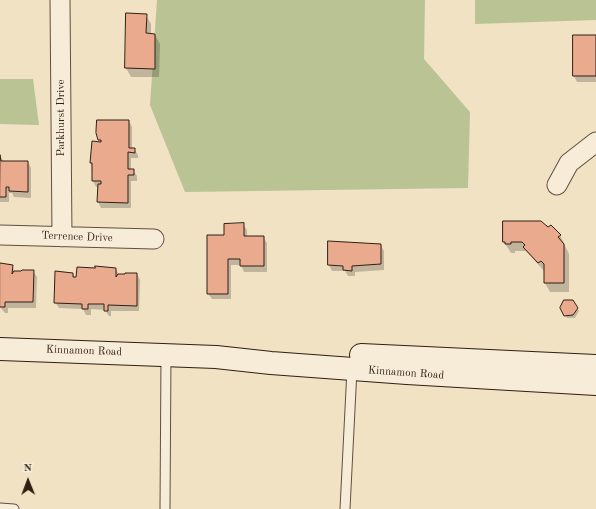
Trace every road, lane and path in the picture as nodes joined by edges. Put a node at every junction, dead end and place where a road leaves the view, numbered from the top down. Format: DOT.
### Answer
graph roads {
  1 [pos="60,0"];
  2 [pos="596,142"];
  3 [pos="557,185"];
  4 [pos="0,235"];
  5 [pos="62,237"];
  6 [pos="154,239"];
  7 [pos="0,348"];
  8 [pos="166,354"];
  9 [pos="216,357"];
  10 [pos="596,366"];
  11 [pos="352,368"];
  12 [pos="596,384"];
  13 [pos="0,508"];
  14 [pos="14,509"];
  15 [pos="165,509"];
  16 [pos="345,509"];
  1 -- 5 [label="street, Parkhurst Drive"];
  2 -- 3 [label="street"];
  4 -- 5 [label="street, Terrence Drive"];
  5 -- 6 [label="street, Terrence Drive"];
  7 -- 8 [label="main road, Kinnamon Road"];
  8 -- 9 [label="main road, Kinnamon Road"];
  8 -- 15 [label="lane"];
  9 -- 10 [label="main road, Kinnamon Road"];
  9 -- 11 [label="main road, Kinnamon Road"];
  11 -- 12 [label="main road, Kinnamon Road"];
  11 -- 16 [label="lane"];
  13 -- 14 [label="lane"];
}
